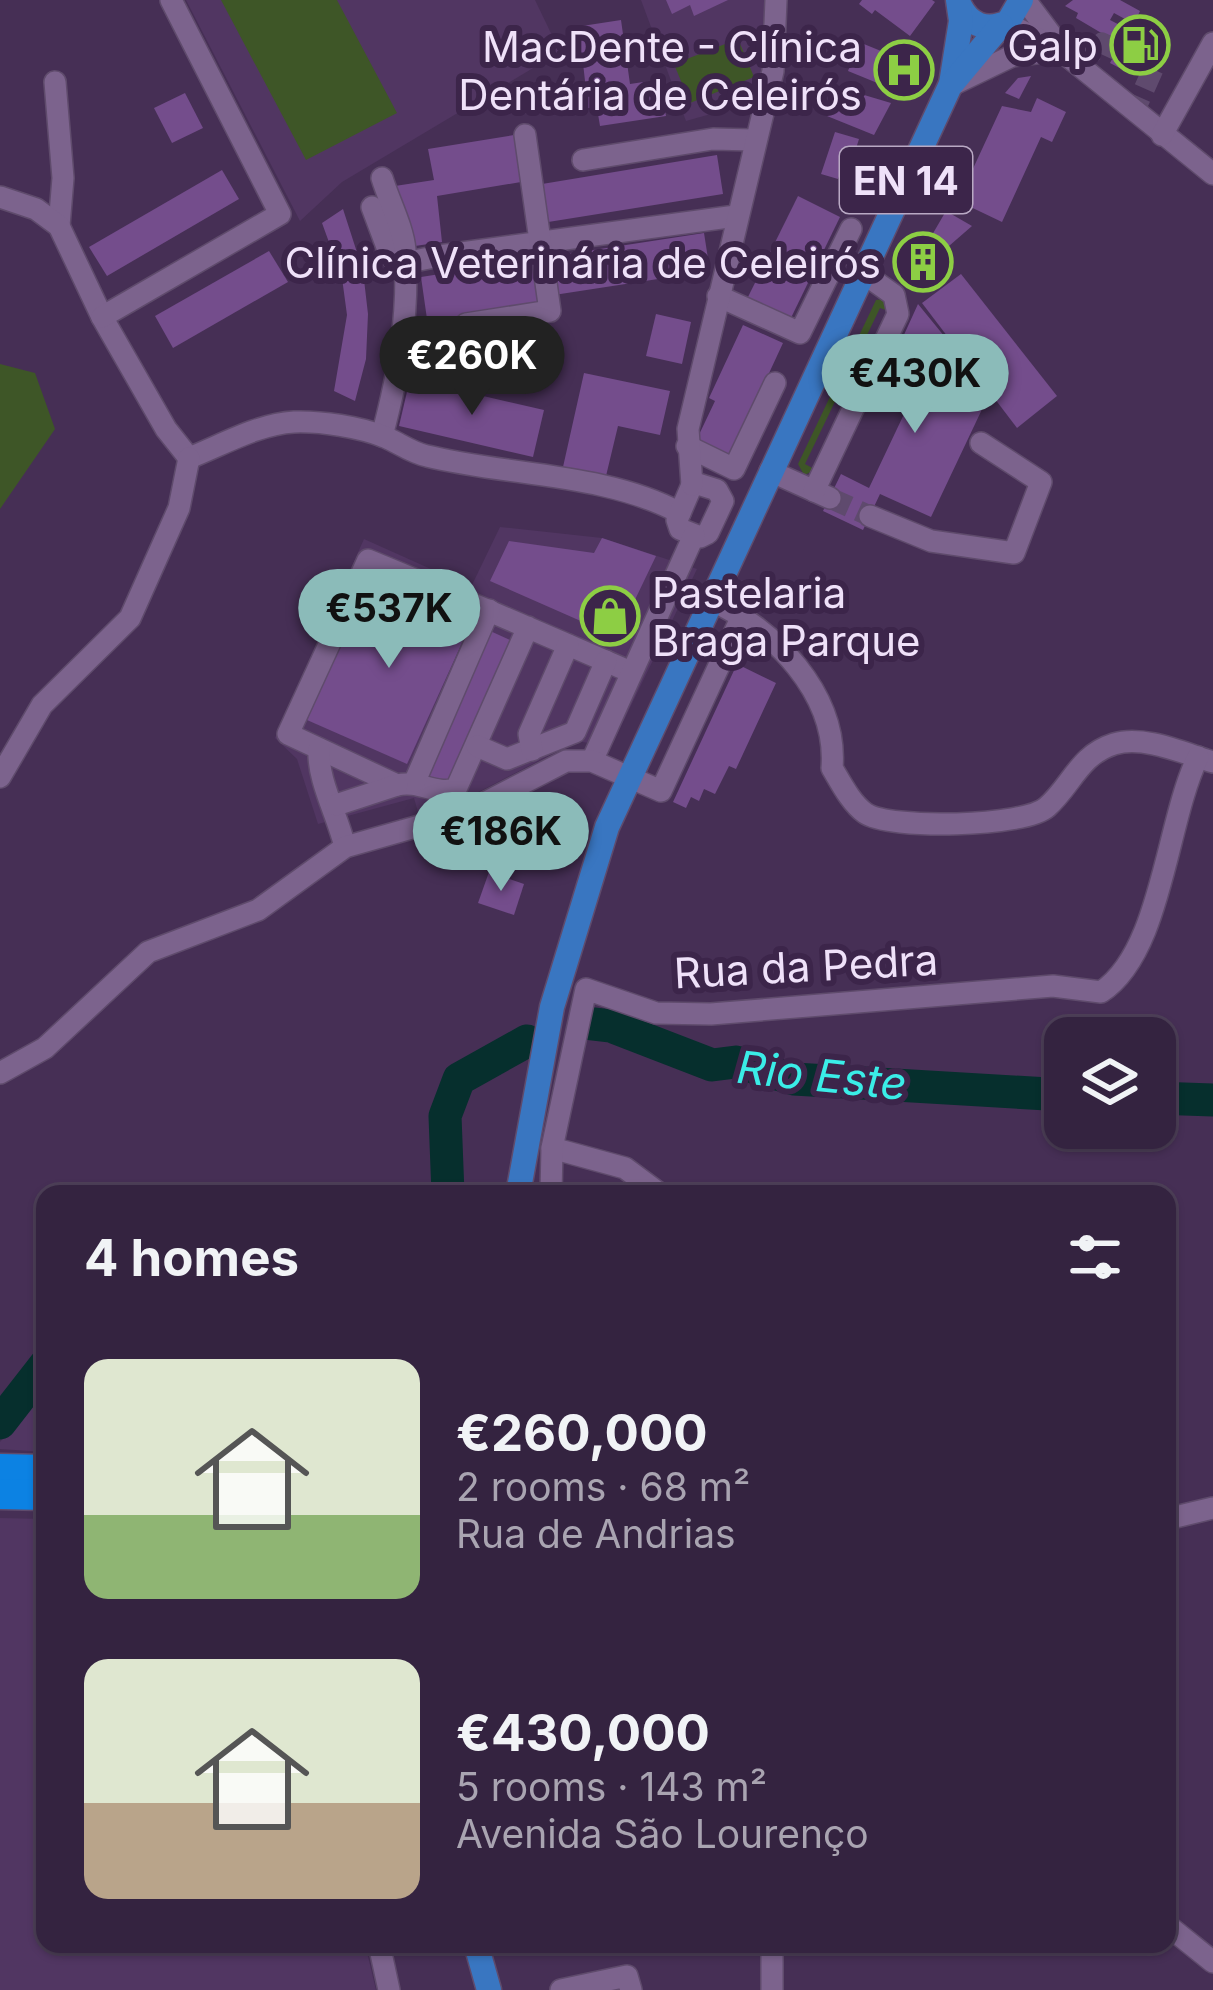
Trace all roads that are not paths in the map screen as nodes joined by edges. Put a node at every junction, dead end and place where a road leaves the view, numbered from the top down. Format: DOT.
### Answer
graph roads {
  1 [pos="171,0"];
  2 [pos="776,0"];
  3 [pos="1023,0"];
  4 [pos="958,2"];
  5 [pos="1004,24"];
  6 [pos="1213,44"];
  7 [pos="1060,50"];
  8 [pos="56,82"];
  9 [pos="950,86"];
  10 [pos="525,135"];
  11 [pos="1162,135"];
  12 [pos="753,140"];
  13 [pos="583,160"];
  14 [pos="1213,174"];
  15 [pos="382,178"];
  16 [pos="0,196"];
  17 [pos="372,207"];
  18 [pos="736,216"];
  19 [pos="59,226"];
  20 [pos="851,229"];
  21 [pos="539,240"];
  22 [pos="404,270"];
  23 [pos="863,273"];
  24 [pos="718,296"];
  25 [pos="102,317"];
  26 [pos="466,324"];
  27 [pos="775,382"];
  28 [pos="382,436"];
  29 [pos="981,442"];
  30 [pos="687,446"];
  31 [pos="189,458"];
  32 [pos="770,471"];
  33 [pos="692,485"];
  34 [pos="680,513"];
  35 [pos="870,516"];
  36 [pos="716,517"];
  37 [pos="742,530"];
  38 [pos="694,535"];
  39 [pos="710,600"];
  40 [pos="489,610"];
  41 [pos="743,614"];
  42 [pos="528,627"];
  43 [pos="568,645"];
  44 [pos="605,661"];
  45 [pos="631,672"];
  46 [pos="477,746"];
  47 [pos="320,749"];
  48 [pos="532,750"];
  49 [pos="1205,760"];
  50 [pos="592,761"];
  51 [pos="0,776"];
  52 [pos="627,778"];
  53 [pos="406,783"];
  54 [pos="336,805"];
  55 [pos="345,847"];
  56 [pos="0,1072"];
  57 [pos="531,1126"];
  58 [pos="552,1148"];
  59 [pos="520,1185"];
  60 [pos="551,1185"];
  61 [pos="649,1185"];
  62 [pos="36,1472"];
  63 [pos="1,1478"];
  64 [pos="36,1492"];
  65 [pos="1213,1508"];
  66 [pos="1176,1517"];
  67 [pos="1176,1932"];
  68 [pos="381,1953"];
  69 [pos="479,1953"];
  70 [pos="772,1953"];
  71 [pos="1213,1962"];
  72 [pos="389,1990"];
  73 [pos="489,1990"];
  74 [pos="561,1990"];
  75 [pos="631,1990"];
  76 [pos="772,1990"];
  1 -- 25 [label="street"];
  2 -- 12 [label="street"];
  3 -- 5 [label="main road, EN 14"];
  3 -- 7 [label="street"];
  4 -- 5 [label="main road, EN 14"];
  4 -- 9 [label="main road, EN 14"];
  5 -- 7 [label="street"];
  5 -- 9 [label="main road, EN 14"];
  6 -- 11 [label="street"];
  7 -- 9 [label="street"];
  7 -- 11 [label="street"];
  8 -- 19 [label="street"];
  9 -- 23 [label="main road, EN 14"];
  10 -- 21 [label="street"];
  11 -- 14 [label="street"];
  12 -- 13 [label="street"];
  12 -- 18 [label="street"];
  15 -- 22 [label="street"];
  16 -- 19 [label="street"];
  17 -- 22 [label="street"];
  18 -- 21 [label="street"];
  18 -- 24 [label="street"];
  19 -- 25 [label="street"];
  20 -- 24 [label="street"];
  21 -- 22 [label="street"];
  21 -- 26 [label="street"];
  22 -- 28 [label="street"];
  23 -- 32 [label="main road, EN 14"];
  23 -- 32 [label="street"];
  24 -- 30 [label="street"];
  25 -- 31 [label="street"];
  27 -- 30 [label="street"];
  28 -- 31 [label="street"];
  28 -- 34 [label="street"];
  29 -- 35 [label="street"];
  30 -- 33 [label="street"];
  31 -- 51 [label="street"];
  32 -- 37 [label="main road, EN 14"];
  33 -- 34 [label="street"];
  33 -- 36 [label="street"];
  34 -- 38 [label="street"];
  36 -- 37 [label="street"];
  36 -- 38 [label="street"];
  37 -- 39 [label="main road, EN 14"];
  38 -- 45 [label="street"];
  39 -- 41 [label="street"];
  39 -- 52 [label="main road, EN 14"];
  40 -- 42 [label="street"];
  40 -- 47 [label="street"];
  40 -- 53 [label="street"];
  41 -- 49 [label="street"];
  41 -- 52 [label="street"];
  42 -- 43 [label="street"];
  42 -- 46 [label="street"];
  43 -- 44 [label="street"];
  43 -- 48 [label="street"];
  44 -- 45 [label="street"];
  44 -- 48 [label="street"];
  45 -- 50 [label="street"];
  46 -- 48 [label="street"];
  46 -- 53 [label="street"];
  47 -- 53 [label="street"];
  47 -- 54 [label="street"];
  49 -- 58 [label="street, Rua da Pedra"];
  50 -- 52 [label="street"];
  50 -- 55 [label="street"];
  52 -- 57 [label="main road, EN 14"];
  53 -- 54 [label="street"];
  54 -- 55 [label="street"];
  55 -- 56 [label="street"];
  57 -- 58 [label="street"];
  57 -- 59 [label="main road, EN 14"];
  58 -- 60 [label="street"];
  58 -- 61 [label="street"];
  62 -- 63 [label="highway"];
  63 -- 64 [label="highway"];
  65 -- 66 [label="street"];
  67 -- 71 [label="street"];
  68 -- 72 [label="street"];
  69 -- 73 [label="main road"];
  70 -- 76 [label="street"];
  74 -- 75 [label="street"];
}
